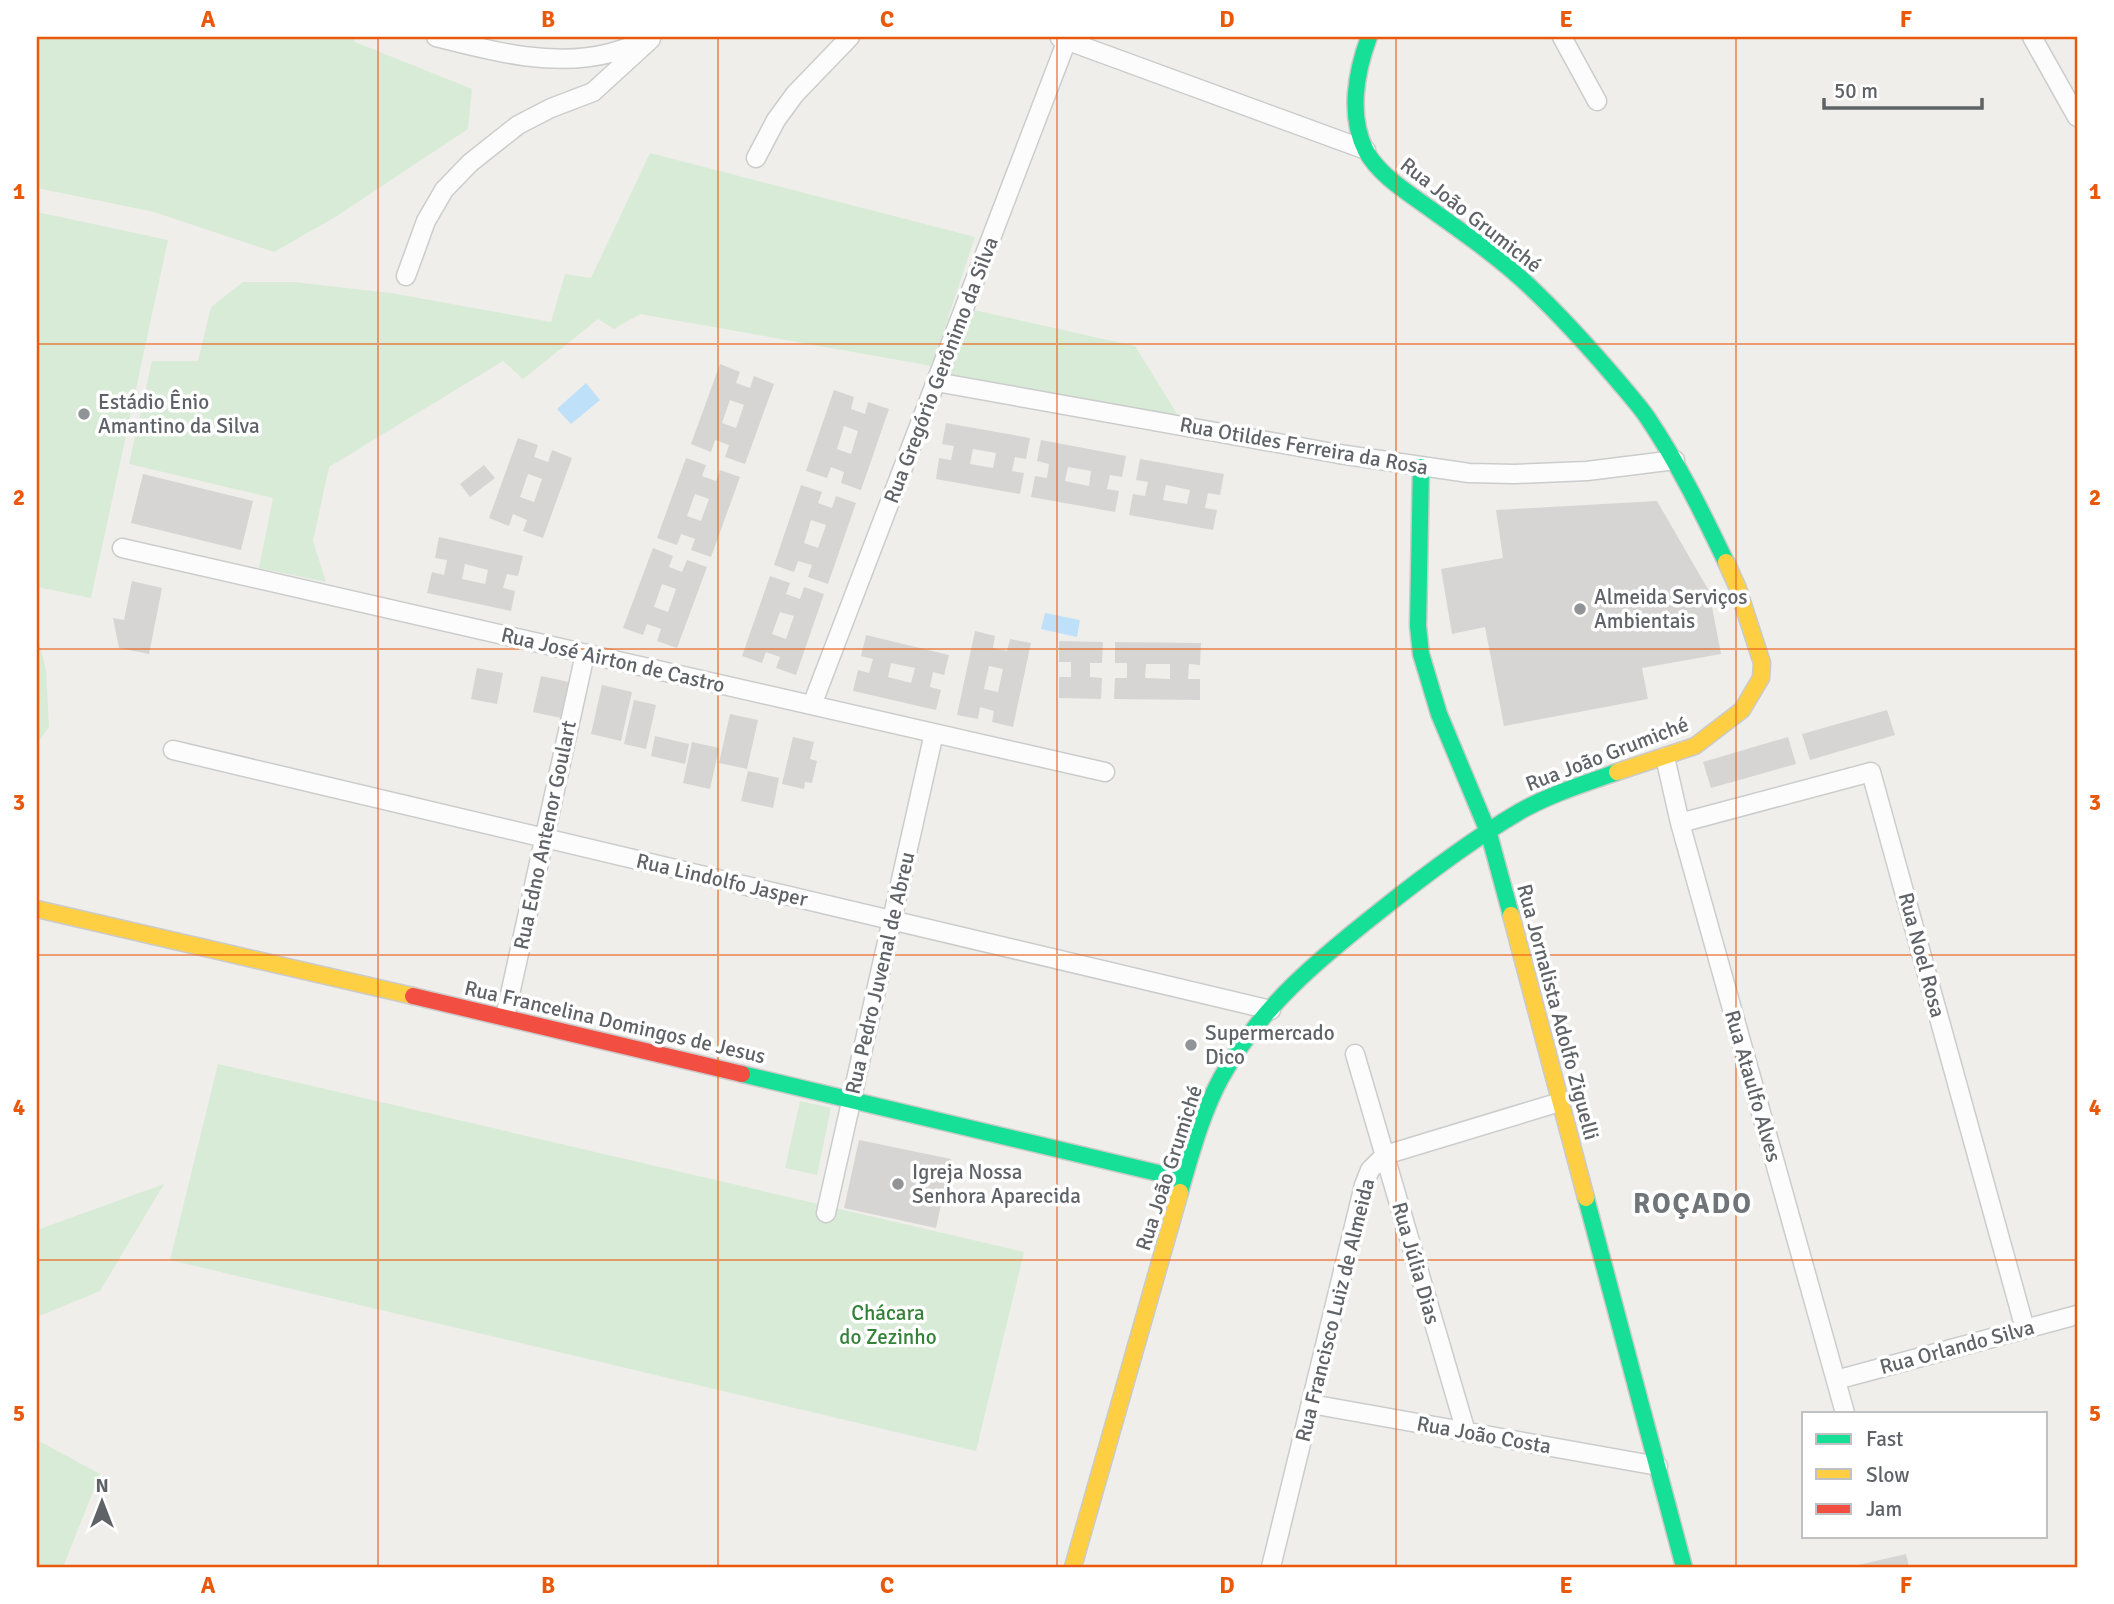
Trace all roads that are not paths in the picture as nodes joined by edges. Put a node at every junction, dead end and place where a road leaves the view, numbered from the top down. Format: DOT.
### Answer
graph roads {
  1 [pos="436,37"];
  2 [pos="850,37"];
  3 [pos="1562,37"];
  4 [pos="653,38"];
  5 [pos="1065,38"];
  6 [pos="1365,40"];
  7 [pos="2038,41"];
  8 [pos="1597,102"];
  9 [pos="2077,117"];
  10 [pos="1366,150"];
  11 [pos="755,158"];
  12 [pos="406,276"];
  13 [pos="936,382"];
  14 [pos="1675,460"];
  15 [pos="1421,467"];
  16 [pos="122,548"];
  17 [pos="585,654"];
  18 [pos="812,705"];
  19 [pos="934,733"];
  20 [pos="173,750"];
  21 [pos="1665,757"];
  22 [pos="1105,772"];
  23 [pos="1680,822"];
  24 [pos="1489,834"];
  25 [pos="545,838"];
  26 [pos="37,909"];
  27 [pos="892,920"];
  28 [pos="1271,1010"];
  29 [pos="505,1017"];
  30 [pos="1355,1054"];
  31 [pos="852,1100"];
  32 [pos="1560,1102"];
  33 [pos="1385,1155"];
  34 [pos="1183,1179"];
  35 [pos="826,1213"];
  36 [pos="2077,1315"];
  37 [pos="2025,1329"];
  38 [pos="1836,1380"];
  39 [pos="1311,1404"];
  40 [pos="1845,1412"];
  41 [pos="1466,1432"];
  42 [pos="1658,1466"];
  43 [pos="1073,1567"];
  44 [pos="1271,1567"];
  45 [pos="1684,1567"];
  1 -- 4 [label="street"];
  2 -- 11 [label="street"];
  3 -- 8 [label="street"];
  4 -- 12 [label="street"];
  5 -- 10 [label="street"];
  5 -- 13 [label="street, Rua Gregório Gerônimo da Silva"];
  6 -- 10 [label="street, Rua João Grumiché"];
  7 -- 9 [label="street"];
  10 -- 14 [label="street, Rua João Grumiché"];
  13 -- 15 [label="street, Rua Otildes Ferreira da Rosa"];
  13 -- 18 [label="street, Rua Gregório Gerônimo da Silva"];
  14 -- 15 [label="street, Rua Otildes Ferreira da Rosa"];
  14 -- 21 [label="street, Rua João Grumiché"];
  15 -- 24 [label="street, Rua Jornalista Adolfo Ziguelli"];
  16 -- 17 [label="street, Rua José Airton de Castro"];
  17 -- 18 [label="street, Rua José Airton de Castro"];
  17 -- 25 [label="street, Rua Edno Antenor Goulart"];
  18 -- 19 [label="street, Rua José Airton de Castro"];
  19 -- 22 [label="street, Rua José Airton de Castro"];
  19 -- 27 [label="street, Rua Pedro Juvenal de Abreu"];
  20 -- 25 [label="street, Rua Lindolfo Jasper"];
  21 -- 23 [label="street, Rua Ataulfo Alves"];
  21 -- 24 [label="street, Rua João Grumiché"];
  23 -- 37 [label="street, Rua Noel Rosa"];
  23 -- 38 [label="street, Rua Ataulfo Alves"];
  24 -- 28 [label="street, Rua João Grumiché"];
  24 -- 32 [label="street, Rua Jornalista Adolfo Ziguelli"];
  25 -- 27 [label="street, Rua Lindolfo Jasper"];
  25 -- 29 [label="street, Rua Edno Antenor Goulart"];
  26 -- 29 [label="street, Rua Francelina Domingos de Jesus"];
  27 -- 28 [label="street, Rua Lindolfo Jasper"];
  27 -- 31 [label="street, Rua Pedro Juvenal de Abreu"];
  28 -- 34 [label="street, Rua João Grumiché"];
  29 -- 31 [label="street, Rua Francelina Domingos de Jesus"];
  30 -- 33 [label="street, Rua Júlia Dias"];
  31 -- 34 [label="street, Rua Francelina Domingos de Jesus"];
  31 -- 35 [label="street, Rua Pedro Juvenal de Abreu"];
  32 -- 33 [label="street, Rua Francisco Luiz de Almeida"];
  32 -- 42 [label="street, Rua Jornalista Adolfo Ziguelli"];
  33 -- 39 [label="street, Rua Francisco Luiz de Almeida"];
  33 -- 41 [label="street, Rua Júlia Dias"];
  34 -- 43 [label="street, Rua João Grumiché"];
  36 -- 37 [label="street, Rua Orlando Silva"];
  37 -- 38 [label="street, Rua Orlando Silva"];
  38 -- 40 [label="street, Rua Ataulfo Alves"];
  39 -- 41 [label="street, Rua João Costa"];
  39 -- 44 [label="street, Rua Francisco Luiz de Almeida"];
  41 -- 42 [label="street, Rua João Costa"];
  42 -- 45 [label="street, Rua Jornalista Adolfo Ziguelli"];
}
